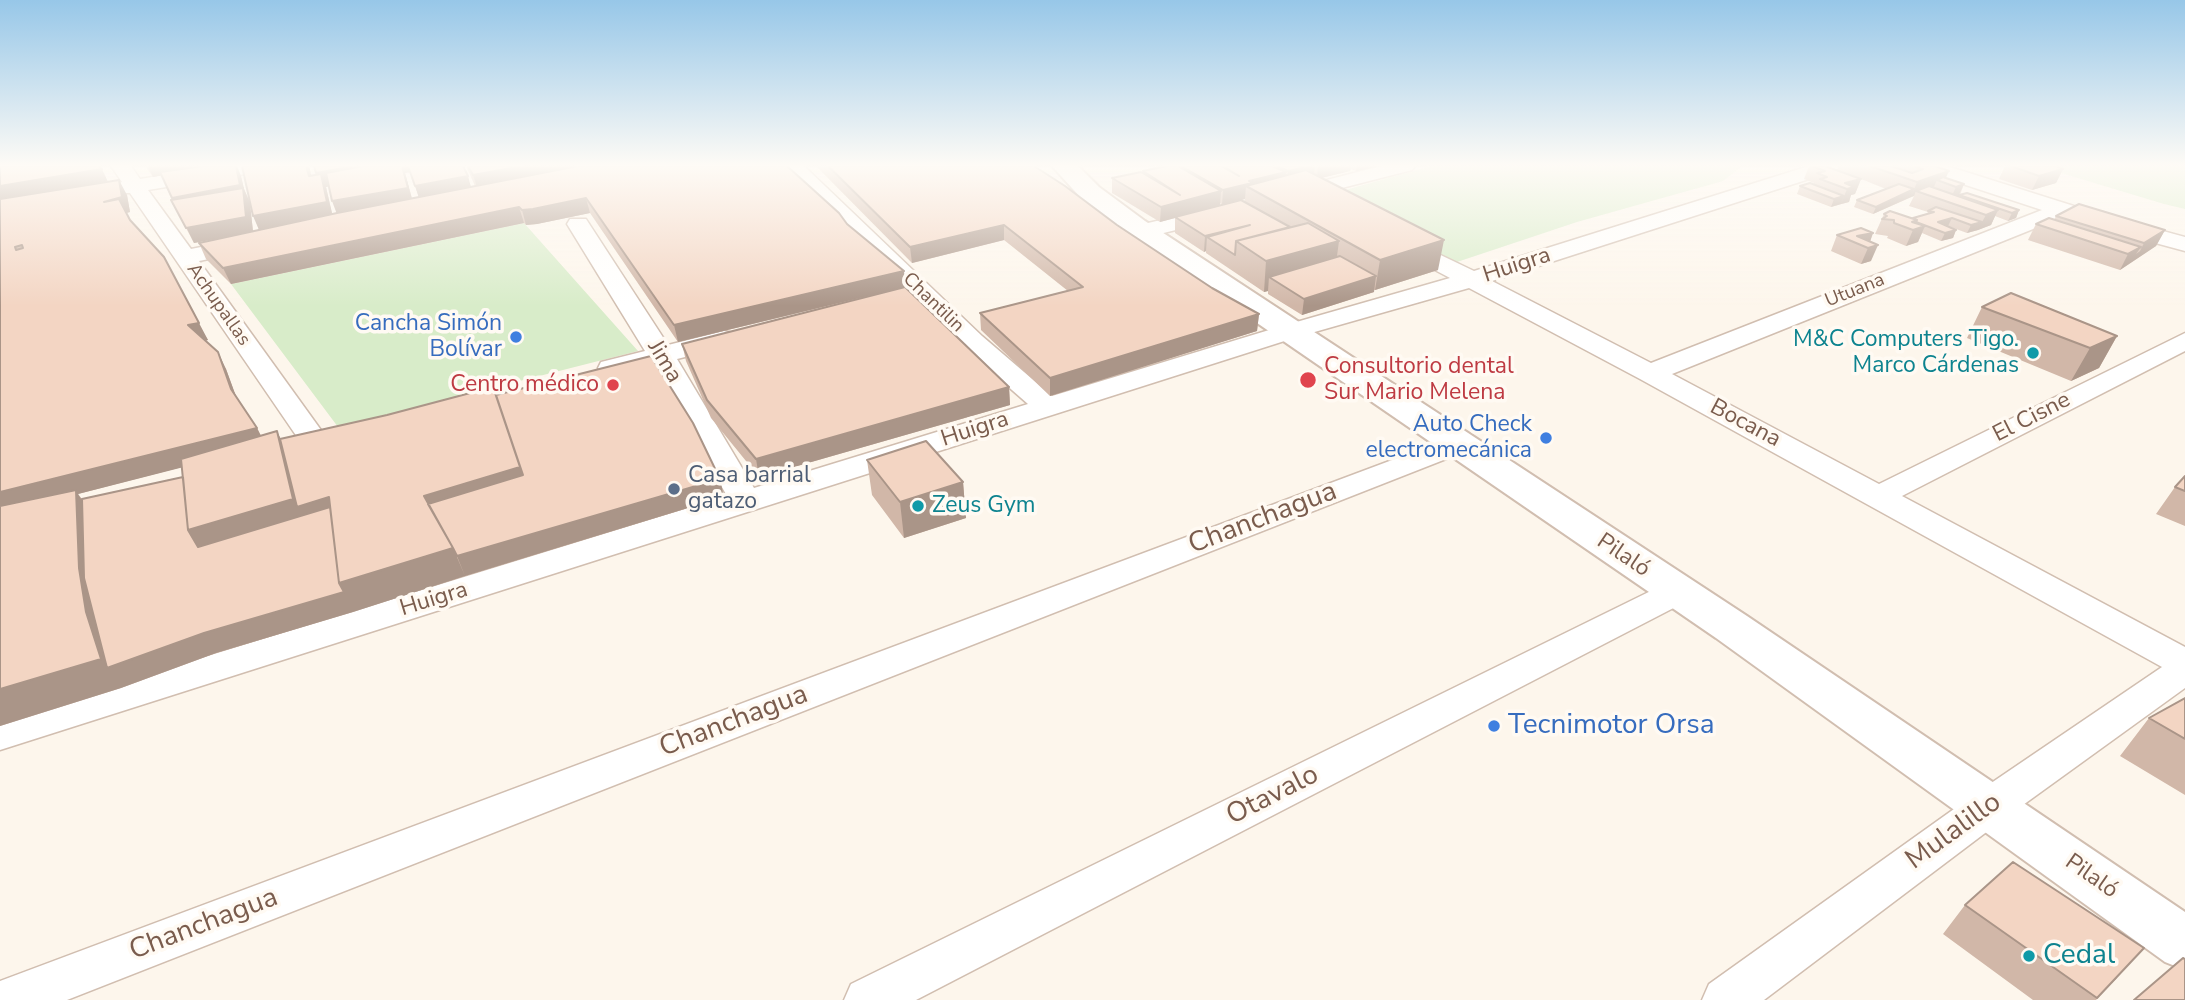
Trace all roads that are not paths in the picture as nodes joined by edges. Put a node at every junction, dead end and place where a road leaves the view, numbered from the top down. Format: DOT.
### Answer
graph roads {
  1 [pos="153,213"];
  2 [pos="840,213"];
  3 [pos="1118,213"];
  4 [pos="1220,213"];
  5 [pos="1663,213"];
  6 [pos="2052,213"];
  7 [pos="2074,213"];
  8 [pos="578,224"];
  9 [pos="1375,230"];
  10 [pos="1143,231"];
  11 [pos="267,240"];
  12 [pos="2185,244"];
  13 [pos="185,257"];
  14 [pos="1474,279"];
  15 [pos="920,290"];
  16 [pos="840,310"];
  17 [pos="1288,332"];
  18 [pos="749,333"];
  19 [pos="2185,341"];
  20 [pos="660,355"];
  21 [pos="1650,373"];
  22 [pos="581,375"];
  23 [pos="1048,407"];
  24 [pos="316,444"];
  25 [pos="1459,444"];
  26 [pos="1879,496"];
  27 [pos="747,503"];
  28 [pos="1677,592"];
  29 [pos="2185,663"];
  30 [pos="2185,669"];
  31 [pos="0,735"];
  32 [pos="1990,806"];
  33 [pos="2185,943"];
  34 [pos="9,1000"];
  35 [pos="868,1000"];
  36 [pos="1727,1000"];
  1 -- 13 [label="street, Achupallas"];
  2 -- 15 [label="street, Chantilin"];
  3 -- 10 [label="street, Pilaló"];
  4 -- 10 [label="street"];
  5 -- 14 [label="street, Huigra"];
  6 -- 21 [label="street, Utuana"];
  7 -- 12 [label="street"];
  8 -- 20 [label="street, Jima"];
  9 -- 14 [label="street, Bocana"];
  10 -- 17 [label="street, Pilaló"];
  11 -- 13 [label="street"];
  13 -- 24 [label="street, Achupallas"];
  14 -- 17 [label="street, Huigra"];
  14 -- 21 [label="street, Bocana"];
  15 -- 16 [label="street"];
  15 -- 23 [label="street, Chantilin"];
  17 -- 23 [label="street, Huigra"];
  17 -- 25 [label="street, Pilaló"];
  18 -- 20 [label="street"];
  19 -- 26 [label="street, El Cisne"];
  20 -- 22 [label="street"];
  20 -- 27 [label="street, Jima"];
  21 -- 26 [label="street, Bocana"];
  23 -- 27 [label="street, Huigra"];
  25 -- 28 [label="street, Pilaló"];
  25 -- 34 [label="street, Chanchagua"];
  26 -- 29 [label="street, Bocana"];
  27 -- 31 [label="street, Huigra"];
  28 -- 32 [label="street, Pilaló"];
  28 -- 35 [label="street, Otavalo"];
  30 -- 32 [label="street, Mulalillo"];
  32 -- 33 [label="street, Pilaló"];
  32 -- 36 [label="street, Mulalillo"];
}
